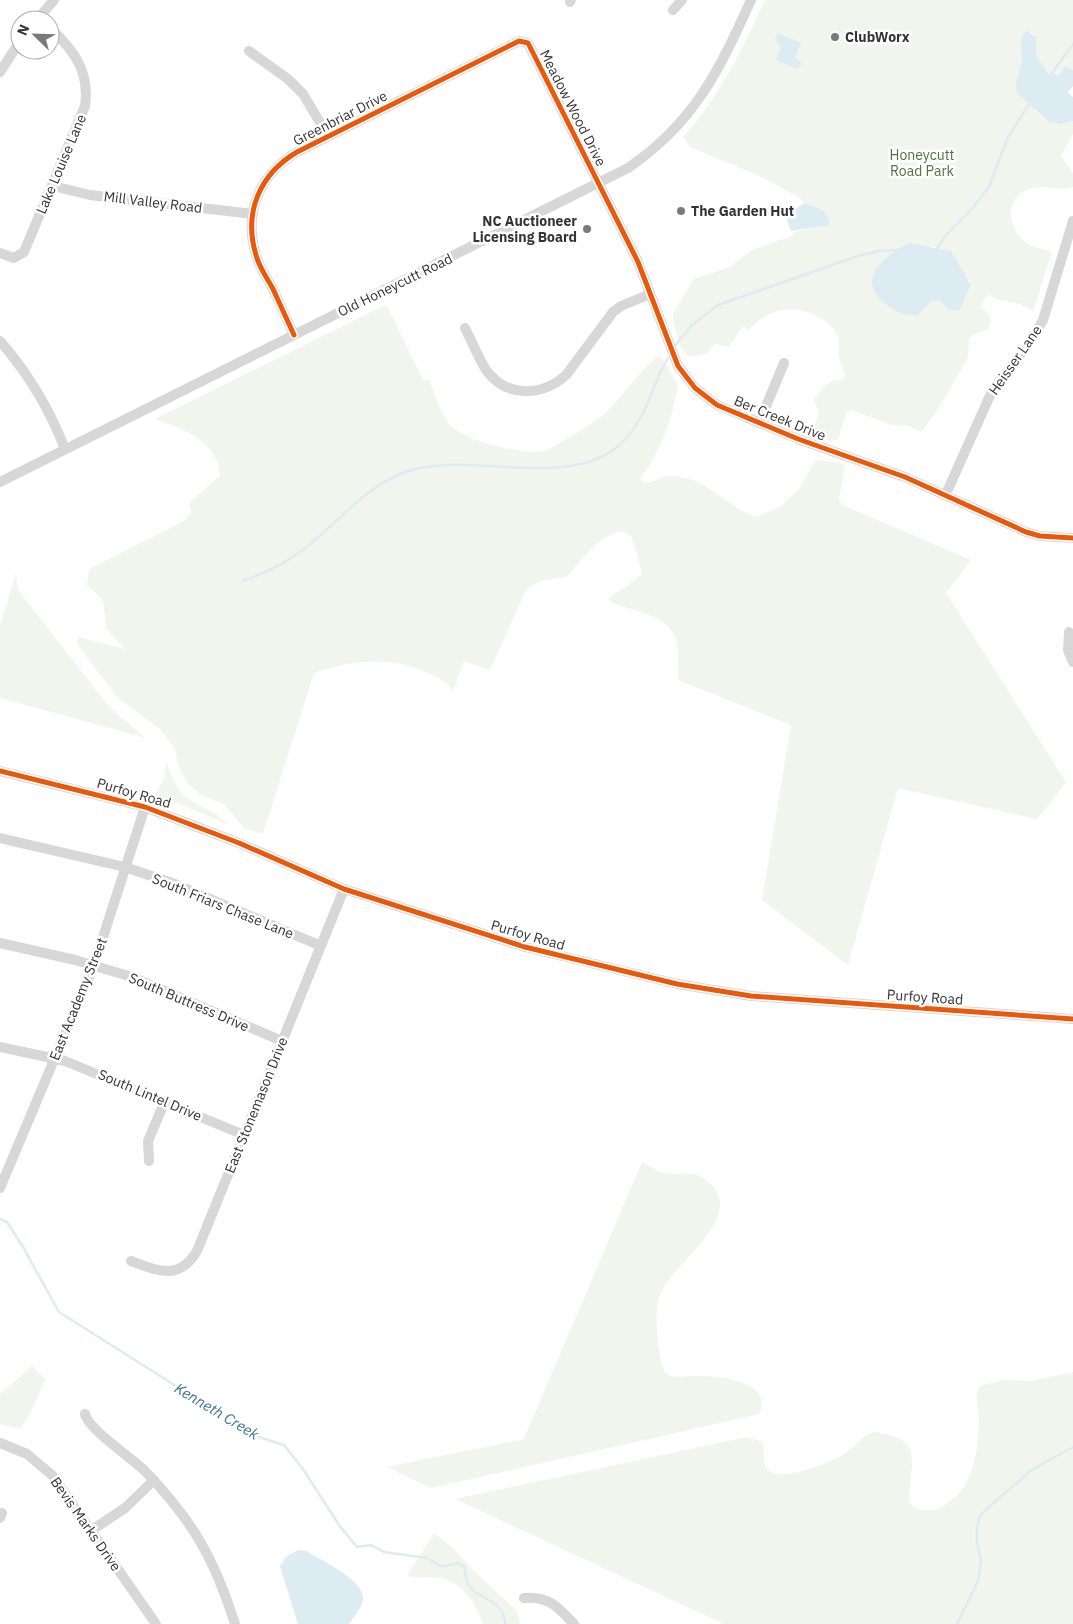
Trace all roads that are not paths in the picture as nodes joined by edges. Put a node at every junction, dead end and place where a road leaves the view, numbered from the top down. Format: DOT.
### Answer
graph roads {
  1 [pos="54,0"];
  2 [pos="682,0"];
  3 [pos="751,0"];
  4 [pos="46,10"];
  5 [pos="673,10"];
  6 [pos="60,39"];
  7 [pos="528,43"];
  8 [pos="249,51"];
  9 [pos="10,56"];
  10 [pos="0,72"];
  11 [pos="328,136"];
  12 [pos="600,183"];
  13 [pos="52,186"];
  14 [pos="253,214"];
  15 [pos="1073,221"];
  16 [pos="0,253"];
  17 [pos="650,294"];
  18 [pos="465,328"];
  19 [pos="294,335"];
  20 [pos="0,341"];
  21 [pos="784,363"];
  22 [pos="758,422"];
  23 [pos="66,449"];
  24 [pos="0,482"];
  25 [pos="946,494"];
  26 [pos="1073,538"];
  27 [pos="1069,632"];
  28 [pos="1073,662"];
  29 [pos="0,771"];
  30 [pos="145,807"];
  31 [pos="0,838"];
  32 [pos="125,867"];
  33 [pos="344,890"];
  34 [pos="0,942"];
  35 [pos="321,946"];
  36 [pos="94,965"];
  37 [pos="1073,1019"];
  38 [pos="282,1042"];
  39 [pos="0,1047"];
  40 [pos="55,1058"];
  41 [pos="165,1102"];
  42 [pos="244,1135"];
  43 [pos="149,1160"];
  44 [pos="0,1188"];
  45 [pos="131,1261"];
  46 [pos="86,1414"];
  47 [pos="0,1444"];
  48 [pos="154,1480"];
  49 [pos="92,1530"];
  50 [pos="524,1598"];
  51 [pos="156,1624"];
  52 [pos="235,1624"];
  53 [pos="574,1624"];
  1 -- 4 [label="street"];
  2 -- 5 [label="street"];
  3 -- 12 [label="street, Old Honeycutt Road"];
  6 -- 13 [label="street, Lake Louise Lane"];
  7 -- 11 [label="street, Greenbriar Drive"];
  7 -- 12 [label="street, Meadow Wood Drive"];
  8 -- 11 [label="street"];
  9 -- 10 [label="street"];
  11 -- 14 [label="street, Greenbriar Drive"];
  12 -- 17 [label="street, Ber Creek Drive"];
  12 -- 19 [label="street, Old Honeycutt Road"];
  13 -- 14 [label="street, Mill Valley Road"];
  13 -- 16 [label="street, Lake Louise Lane"];
  14 -- 19 [label="street, Greenbriar Drive"];
  15 -- 25 [label="street, Heisser Lane"];
  17 -- 18 [label="street"];
  17 -- 22 [label="street, Ber Creek Drive"];
  19 -- 23 [label="street, Old Honeycutt Road"];
  20 -- 23 [label="street"];
  21 -- 22 [label="street"];
  22 -- 25 [label="street, Ber Creek Drive"];
  23 -- 24 [label="street, Old Honeycutt Road"];
  25 -- 26 [label="street, Ber Creek Drive"];
  27 -- 28 [label="street"];
  29 -- 30 [label="street, Purfoy Road"];
  30 -- 32 [label="street, East Academy Street"];
  30 -- 33 [label="street, Purfoy Road"];
  31 -- 32 [label="street, South Friars Chase Lane"];
  32 -- 35 [label="street, South Friars Chase Lane"];
  32 -- 36 [label="street, East Academy Street"];
  33 -- 35 [label="street, East Stonemason Drive"];
  33 -- 37 [label="street, Purfoy Road"];
  34 -- 36 [label="street, South Buttress Drive"];
  35 -- 38 [label="street, East Stonemason Drive"];
  36 -- 38 [label="street, South Buttress Drive"];
  36 -- 40 [label="street, East Academy Street"];
  38 -- 42 [label="street, East Stonemason Drive"];
  39 -- 40 [label="street, South Lintel Drive"];
  40 -- 41 [label="street, South Lintel Drive"];
  40 -- 44 [label="street, East Academy Street"];
  41 -- 42 [label="street, South Lintel Drive"];
  41 -- 43 [label="street"];
  42 -- 45 [label="street, East Stonemason Drive"];
  46 -- 48 [label="street"];
  47 -- 49 [label="street, Bevis Marks Drive"];
  48 -- 49 [label="street"];
  48 -- 52 [label="street"];
  49 -- 51 [label="street, Bevis Marks Drive"];
  50 -- 53 [label="street"];
}
